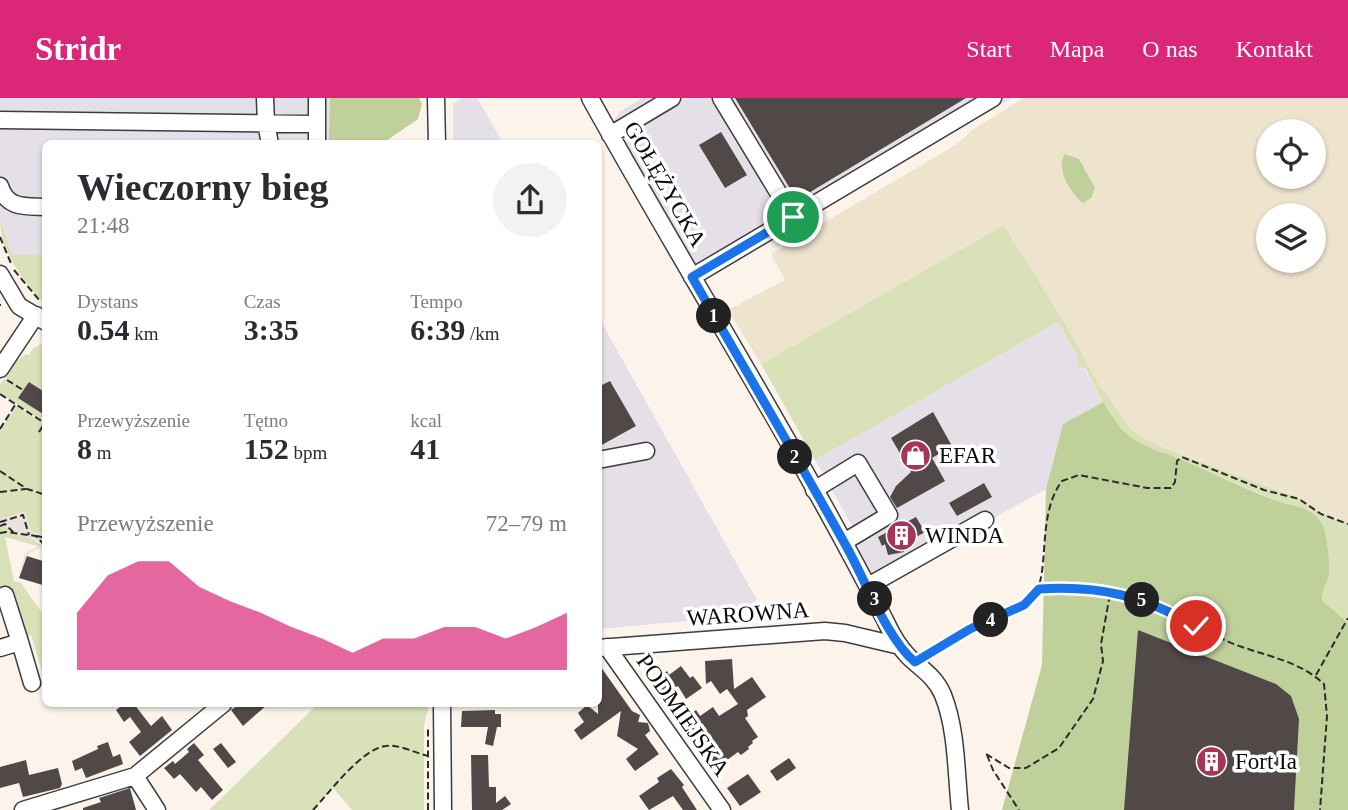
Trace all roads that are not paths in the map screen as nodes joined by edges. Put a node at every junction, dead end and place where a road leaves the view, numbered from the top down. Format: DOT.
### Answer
graph roads {
  1 [pos="265,98"];
  2 [pos="317,98"];
  3 [pos="436,98"];
  4 [pos="590,98"];
  5 [pos="671,98"];
  6 [pos="721,98"];
  7 [pos="993,98"];
  8 [pos="0,120"];
  9 [pos="266,123"];
  10 [pos="317,124"];
  11 [pos="610,135"];
  12 [pos="269,140"];
  13 [pos="317,140"];
  14 [pos="437,140"];
  15 [pos="0,186"];
  16 [pos="42,206"];
  17 [pos="793,217"];
  18 [pos="692,277"];
  19 [pos="3,279"];
  20 [pos="41,314"];
  21 [pos="2,373"];
  22 [pos="646,451"];
  23 [pos="602,459"];
  24 [pos="814,490"];
  25 [pos="985,520"];
  26 [pos="844,542"];
  27 [pos="868,586"];
  28 [pos="5,595"];
  29 [pos="20,642"];
  30 [pos="900,646"];
  31 [pos="0,648"];
  32 [pos="603,648"];
  33 [pos="32,683"];
  34 [pos="219,707"];
  35 [pos="442,707"];
  36 [pos="135,776"];
  37 [pos="23,810"];
  38 [pos="157,810"];
  39 [pos="443,810"];
  40 [pos="722,810"];
  41 [pos="960,810"];
  1 -- 9 [label="street"];
  2 -- 10 [label="street"];
  3 -- 14 [label="street"];
  4 -- 11 [label="street, GOŁĘŻYCKA"];
  5 -- 11 [label="street"];
  6 -- 17 [label="street"];
  7 -- 17 [label="street"];
  8 -- 9 [label="street"];
  9 -- 10 [label="street"];
  9 -- 12 [label="street"];
  10 -- 13 [label="street"];
  11 -- 18 [label="street, GOŁĘŻYCKA"];
  15 -- 16 [label="street"];
  17 -- 18 [label="street"];
  18 -- 24 [label="street, GOŁĘŻYCKA"];
  19 -- 20 [label="street"];
  20 -- 21 [label="street"];
  22 -- 23 [label="street"];
  24 -- 26 [label="street, GOŁĘŻYCKA"];
  24 -- 26 [label="street"];
  25 -- 27 [label="street"];
  26 -- 27 [label="street, GOŁĘŻYCKA"];
  27 -- 30 [label="street, GOŁĘŻYCKA"];
  28 -- 29 [label="street"];
  29 -- 31 [label="street"];
  29 -- 33 [label="street"];
  30 -- 32 [label="street, WAROWNA"];
  30 -- 41 [label="street, GOŁĘŻYCKA"];
  32 -- 40 [label="street, PODMIEJSKA"];
  34 -- 36 [label="street"];
  35 -- 39 [label="street"];
  36 -- 37 [label="street"];
  36 -- 38 [label="street"];
}
